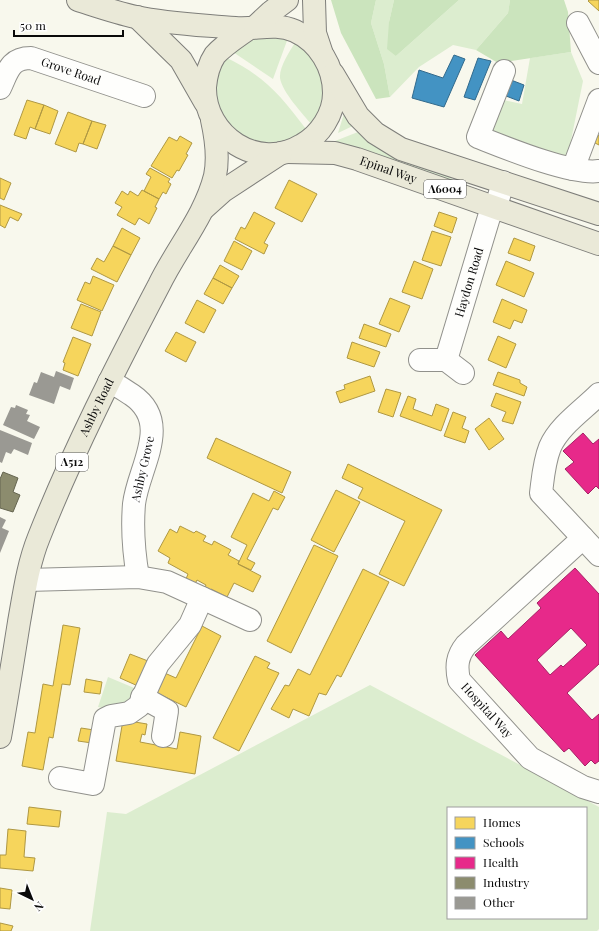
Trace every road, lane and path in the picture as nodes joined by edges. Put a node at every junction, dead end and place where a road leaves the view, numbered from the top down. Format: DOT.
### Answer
graph roads {
  1 [pos="78,0"];
  2 [pos="288,0"];
  3 [pos="314,0"];
  4 [pos="137,18"];
  5 [pos="578,23"];
  6 [pos="252,28"];
  7 [pos="321,51"];
  8 [pos="599,63"];
  9 [pos="331,71"];
  10 [pos="504,71"];
  11 [pos="0,88"];
  12 [pos="144,96"];
  13 [pos="599,100"];
  14 [pos="210,113"];
  15 [pos="284,153"];
  16 [pos="573,169"];
  17 [pos="599,172"];
  18 [pos="503,182"];
  19 [pos="496,207"];
  20 [pos="203,209"];
  21 [pos="599,214"];
  22 [pos="599,244"];
  23 [pos="420,360"];
  24 [pos="446,360"];
  25 [pos="463,373"];
  26 [pos="108,382"];
  27 [pos="599,394"];
  28 [pos="582,538"];
  29 [pos="599,555"];
  30 [pos="138,577"];
  31 [pos="27,580"];
  32 [pos="202,598"];
  33 [pos="250,620"];
  34 [pos="142,697"];
  35 [pos="163,736"];
  36 [pos="0,737"];
  37 [pos="60,778"];
  38 [pos="599,792"];
  1 -- 4 [label="main road"];
  2 -- 6 [label="main road"];
  3 -- 7 [label="main road"];
  4 -- 6 [label="main road"];
  4 -- 14 [label="main road"];
  5 -- 8 [label="street"];
  6 -- 7 [label="main road"];
  6 -- 14 [label="main road"];
  7 -- 9 [label="main road"];
  9 -- 15 [label="main road"];
  9 -- 18 [label="main road, Epinal Way / A6004"];
  10 -- 16 [label="street"];
  11 -- 12 [label="street, Grove Road"];
  13 -- 16 [label="street"];
  14 -- 15 [label="main road"];
  14 -- 20 [label="main road, Ashby Road / A512"];
  15 -- 19 [label="main road, Epinal Way / A6004"];
  15 -- 20 [label="main road, Ashby Road / A512"];
  16 -- 17 [label="street"];
  18 -- 19 [label="street, Haydon Road"];
  18 -- 21 [label="main road, Epinal Way / A6004"];
  19 -- 22 [label="main road, Epinal Way / A6004"];
  19 -- 24 [label="street, Haydon Road"];
  20 -- 26 [label="main road, Ashby Road / A512"];
  23 -- 24 [label="street"];
  24 -- 25 [label="street"];
  26 -- 30 [label="street, Ashby Grove"];
  26 -- 31 [label="main road, Ashby Road / A512"];
  27 -- 28 [label="street"];
  28 -- 29 [label="street"];
  28 -- 38 [label="street, Hospital Way"];
  30 -- 31 [label="street"];
  30 -- 32 [label="street"];
  31 -- 36 [label="main road, Ashby Road / A512"];
  32 -- 33 [label="street"];
  32 -- 34 [label="street"];
  34 -- 35 [label="street"];
  34 -- 37 [label="street"];
}
